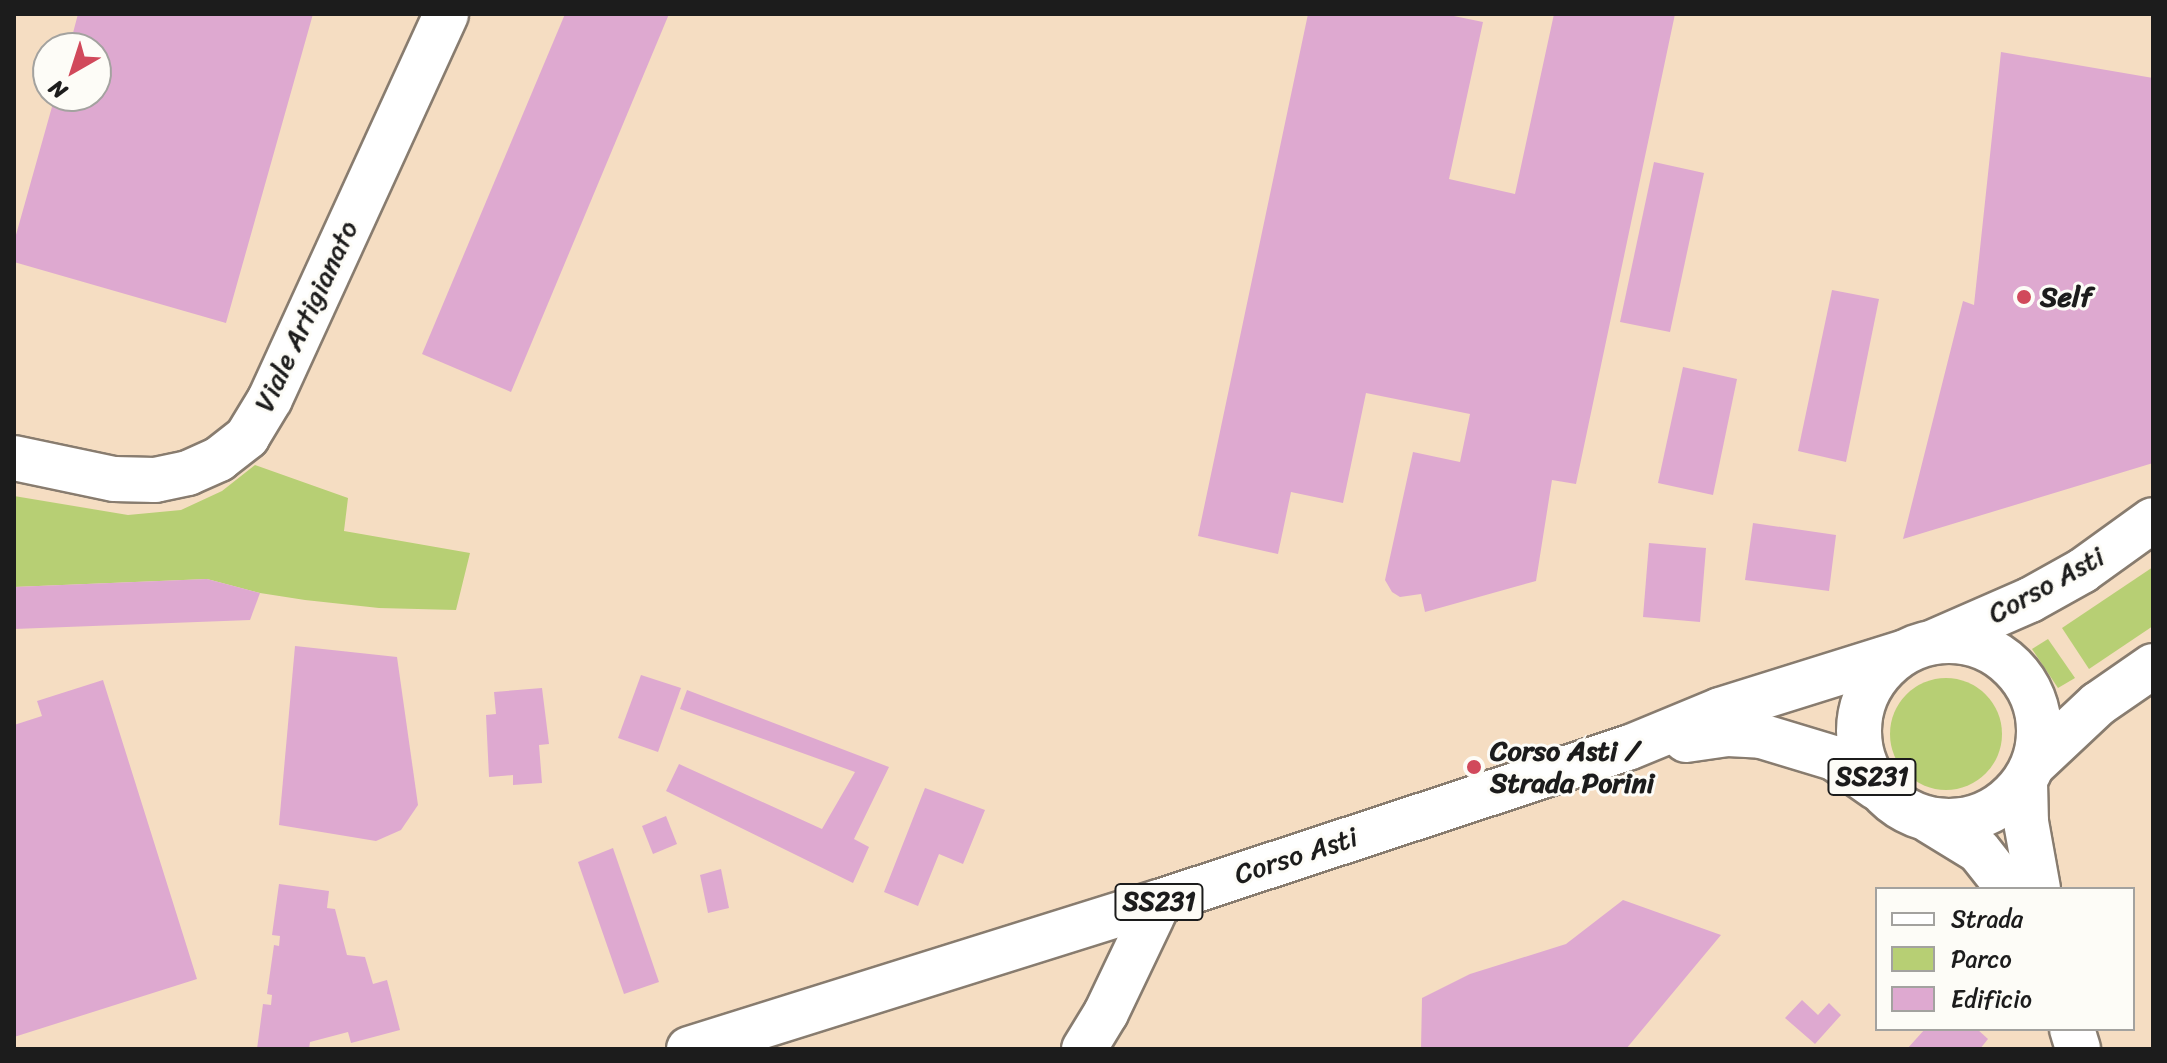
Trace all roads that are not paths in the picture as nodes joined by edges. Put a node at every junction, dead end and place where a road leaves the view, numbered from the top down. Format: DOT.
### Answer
graph roads {
  1 [pos="446,14"];
  2 [pos="14,458"];
  3 [pos="2153,520"];
  4 [pos="1918,647"];
  5 [pos="2153,666"];
  6 [pos="1628,748"];
  7 [pos="2030,773"];
  8 [pos="1877,788"];
  9 [pos="1930,821"];
  10 [pos="2007,887"];
  11 [pos="2038,887"];
  12 [pos="1159,902"];
  13 [pos="689,1049"];
  14 [pos="1084,1049"];
  1 -- 2 [label="main road, Viale Artigianato"];
  3 -- 4 [label="main road, Corso Asti / SS231"];
  4 -- 6 [label="main road, Corso Asti / SS231"];
  4 -- 7 [label="main road, SS231"];
  4 -- 8 [label="main road, SS231"];
  5 -- 7 [label="main road, SS231"];
  6 -- 8 [label="main road, Corso Asti / SS231"];
  6 -- 12 [label="main road, Corso Asti / SS231"];
  7 -- 9 [label="main road, SS231"];
  7 -- 11 [label="main road"];
  8 -- 9 [label="main road, SS231"];
  9 -- 10 [label="main road"];
  12 -- 13 [label="main road, Corso Asti / SS231"];
  12 -- 14 [label="main road"];
}
